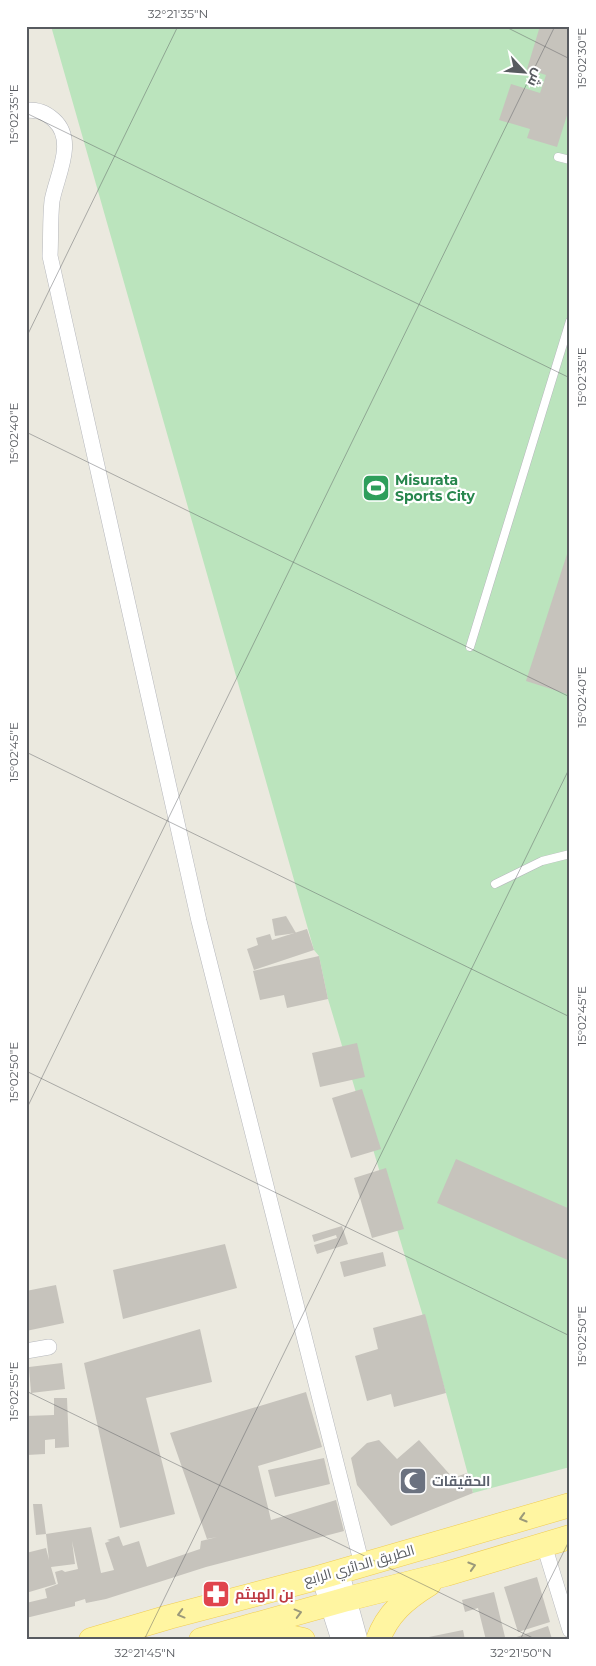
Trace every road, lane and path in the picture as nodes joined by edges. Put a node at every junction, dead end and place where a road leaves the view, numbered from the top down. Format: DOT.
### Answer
graph roads {
  1 [pos="26,110"];
  2 [pos="558,157"];
  3 [pos="570,160"];
  4 [pos="570,322"];
  5 [pos="470,647"];
  6 [pos="570,854"];
  7 [pos="495,884"];
  8 [pos="49,1347"];
  9 [pos="26,1351"];
  10 [pos="570,1505"];
  11 [pos="570,1537"];
  12 [pos="544,1545"];
  13 [pos="362,1565"];
  14 [pos="330,1574"];
  15 [pos="446,1574"];
  16 [pos="338,1602"];
  17 [pos="570,1630"];
  18 [pos="91,1640"];
  19 [pos="201,1640"];
  20 [pos="303,1640"];
  21 [pos="341,1640"];
  22 [pos="358,1640"];
  23 [pos="378,1640"];
  1 -- 13 [label="street"];
  2 -- 3 [label="lane"];
  4 -- 5 [label="lane"];
  6 -- 7 [label="lane"];
  8 -- 9 [label="street"];
  10 -- 13 [label="main road, الطريق الدائري الرابع, one-way"];
  11 -- 12 [label="main road"];
  15 -- 12 [label="main road, one-way"];
  12 -- 17 [label="street"];
  13 -- 14 [label="main road, الطريق الدائري الرابع"];
  14 -- 16 [label="street"];
  14 -- 18 [label="main road, الطريق الدائري الرابع, one-way"];
  15 -- 16 [label="main road"];
  15 -- 23 [label="main road"];
  19 -- 16 [label="main road, one-way"];
  16 -- 21 [label="street"];
  16 -- 22 [label="street"];
  19 -- 20 [label="main road"];
}
